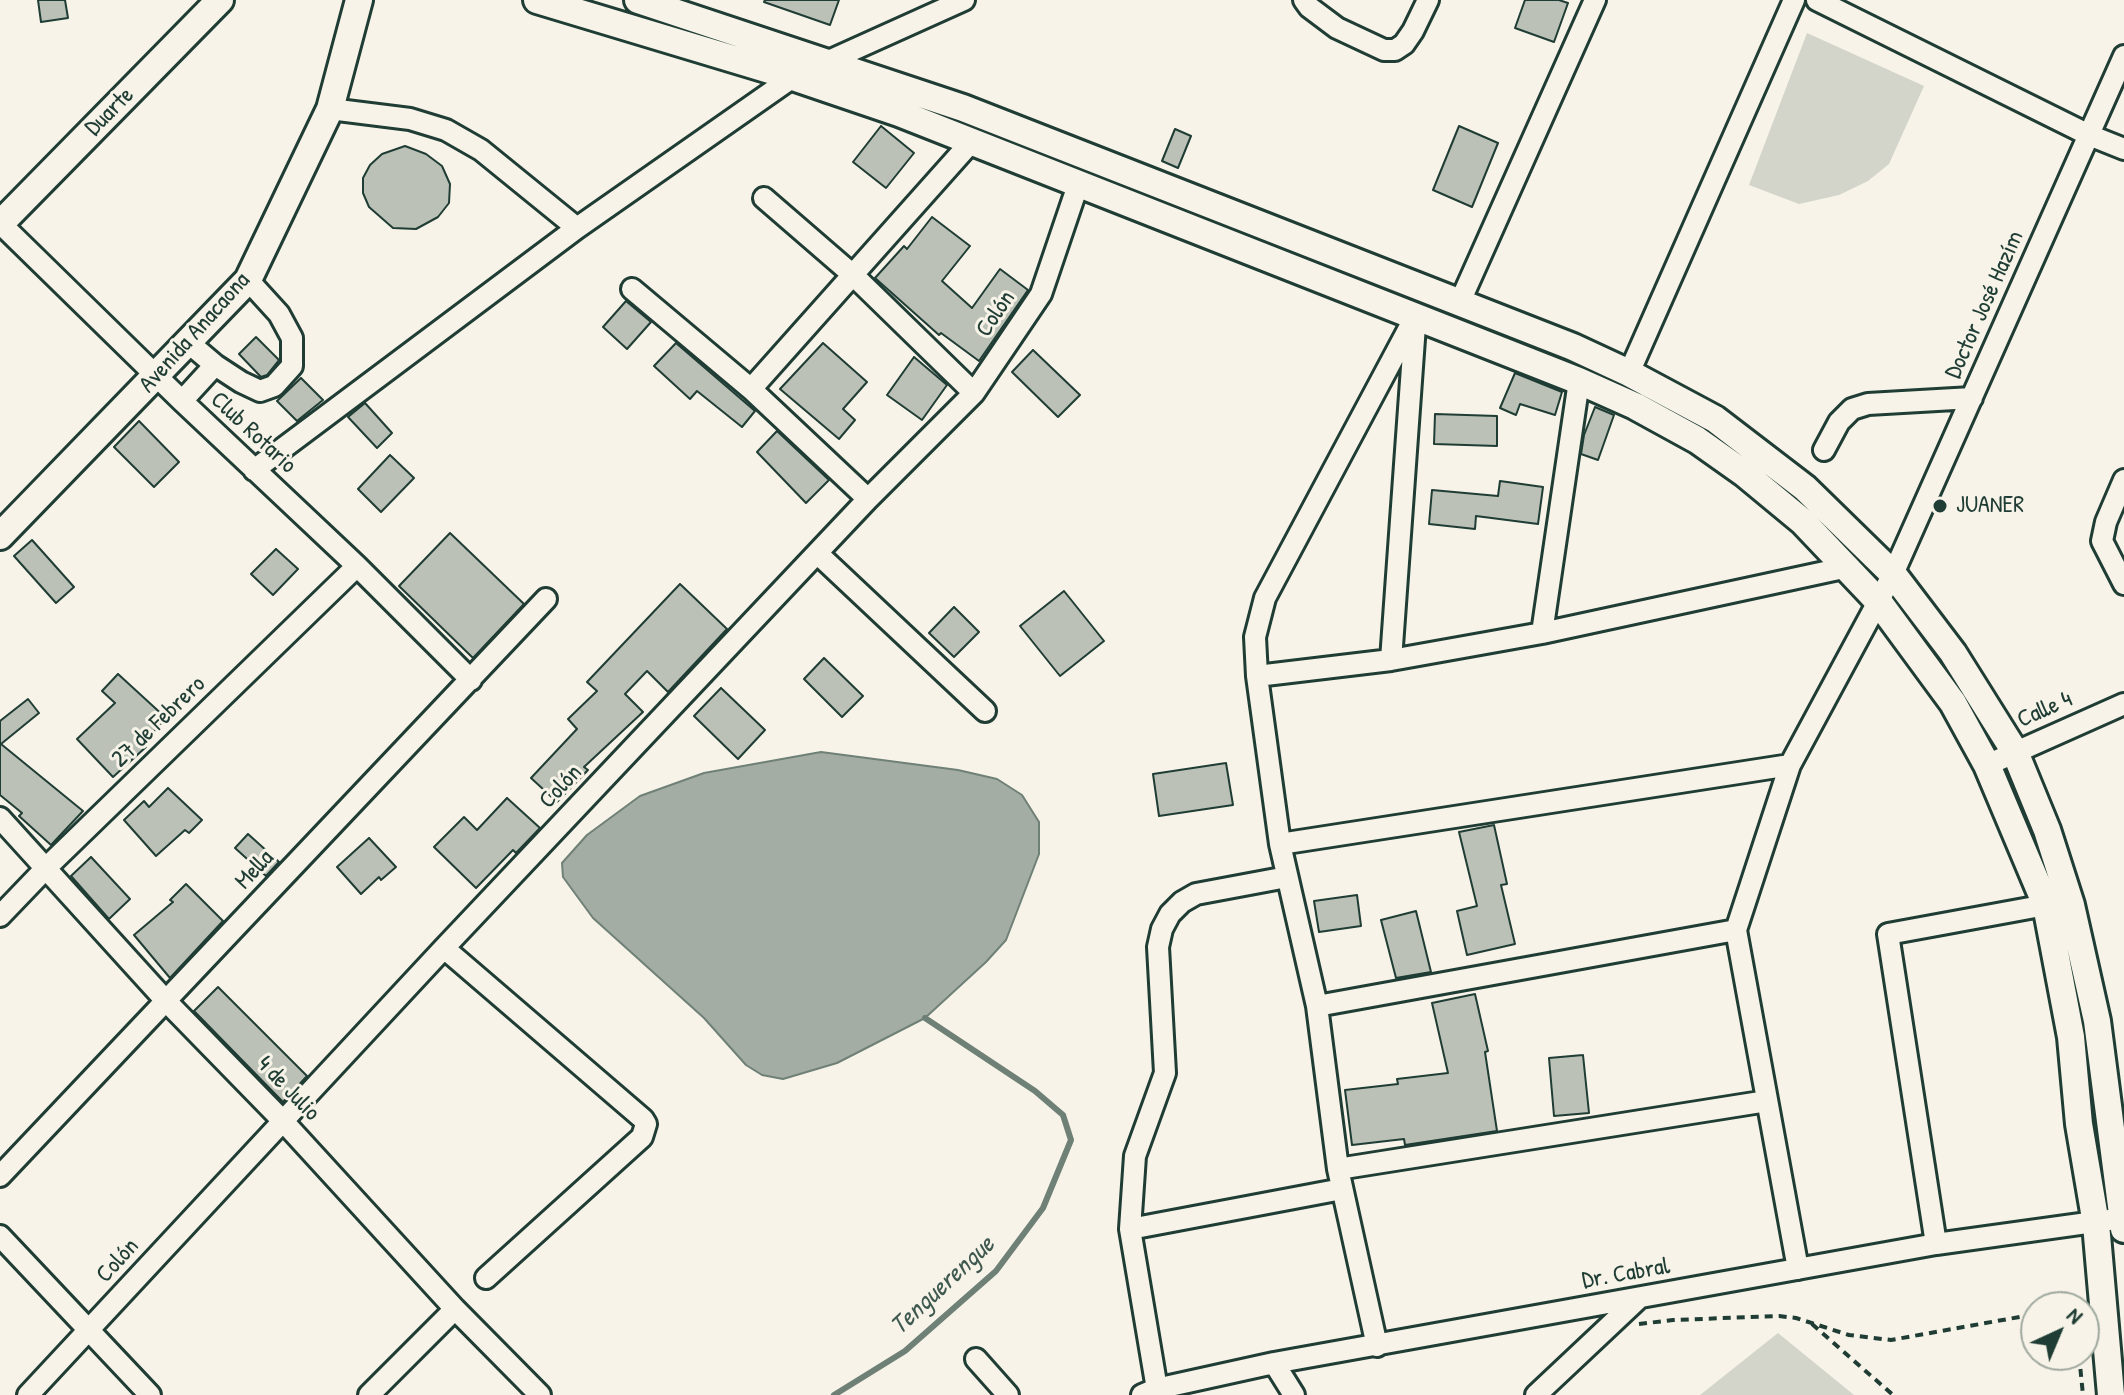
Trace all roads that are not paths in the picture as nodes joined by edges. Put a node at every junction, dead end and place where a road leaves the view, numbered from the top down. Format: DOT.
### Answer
graph roads {
  1 [pos="220,0"];
  2 [pos="359,0"];
  3 [pos="537,0"];
  4 [pos="638,0"];
  5 [pos="964,0"];
  6 [pos="1304,0"];
  7 [pos="1428,0"];
  8 [pos="1595,0"];
  9 [pos="1794,0"];
  10 [pos="1817,0"];
  11 [pos="2124,56"];
  12 [pos="825,61"];
  13 [pos="793,77"];
  14 [pos="330,109"];
  15 [pos="2089,135"];
  16 [pos="972,141"];
  17 [pos="2124,149"];
  18 [pos="1079,182"];
  19 [pos="764,198"];
  20 [pos="0,223"];
  21 [pos="577,228"];
  22 [pos="853,275"];
  23 [pos="248,280"];
  24 [pos="632,289"];
  25 [pos="1459,304"];
  26 [pos="1416,315"];
  27 [pos="189,343"];
  28 [pos="215,365"];
  29 [pos="1629,373"];
  30 [pos="157,376"];
  31 [pos="1579,381"];
  32 [pos="751,389"];
  33 [pos="974,393"];
  34 [pos="1972,398"];
  35 [pos="182,401"];
  36 [pos="1824,450"];
  37 [pos="254,470"];
  38 [pos="2124,480"];
  39 [pos="868,499"];
  40 [pos="2115,521"];
  41 [pos="0,536"];
  42 [pos="817,553"];
  43 [pos="357,566"];
  44 [pos="1848,567"];
  45 [pos="1893,574"];
  46 [pos="2124,584"];
  47 [pos="546,599"];
  48 [pos="1878,601"];
  49 [pos="1542,633"];
  50 [pos="1391,660"];
  51 [pos="1257,676"];
  52 [pos="471,680"];
  53 [pos="2124,704"];
  54 [pos="985,711"];
  55 [pos="2015,752"];
  56 [pos="1790,765"];
  57 [pos="1987,765"];
  58 [pos="0,818"];
  59 [pos="1280,844"];
  60 [pos="47,867"];
  61 [pos="1287,877"];
  62 [pos="2046,905"];
  63 [pos="0,916"];
  64 [pos="1736,930"];
  65 [pos="444,948"];
  66 [pos="167,1002"];
  67 [pos="1317,1006"];
  68 [pos="1767,1101"];
  69 [pos="282,1120"];
  70 [pos="1338,1169"];
  71 [pos="0,1176"];
  72 [pos="1342,1189"];
  73 [pos="2124,1218"];
  74 [pos="2096,1224"];
  75 [pos="1130,1229"];
  76 [pos="2124,1229"];
  77 [pos="0,1236"];
  78 [pos="1936,1244"];
  79 [pos="1798,1269"];
  80 [pos="486,1278"];
  81 [pos="1638,1299"];
  82 [pos="455,1309"];
  83 [pos="90,1331"];
  84 [pos="1377,1346"];
  85 [pos="976,1359"];
  86 [pos="1274,1363"];
  87 [pos="1152,1393"];
  88 [pos="28,1395"];
  89 [pos="150,1395"];
  90 [pos="369,1395"];
  91 [pos="540,1395"];
  92 [pos="1008,1395"];
  93 [pos="1294,1395"];
  94 [pos="1536,1395"];
  95 [pos="2111,1395"];
  1 -- 20 [label="main road, Duarte"];
  2 -- 14 [label="main road, Avenida Anacaona"];
  3 -- 13 [label="main road"];
  4 -- 12 [label="main road"];
  5 -- 12 [label="street"];
  6 -- 7 [label="street"];
  8 -- 25 [label="street"];
  9 -- 29 [label="street"];
  10 -- 15 [label="street"];
  11 -- 15 [label="street, Doctor José Hazím"];
  12 -- 13 [label="street"];
  12 -- 25 [label="main road"];
  13 -- 16 [label="main road"];
  13 -- 21 [label="street"];
  14 -- 21 [label="street"];
  14 -- 23 [label="main road, Avenida Anacaona"];
  15 -- 17 [label="street"];
  15 -- 34 [label="street, Doctor José Hazím"];
  16 -- 18 [label="main road"];
  16 -- 22 [label="street"];
  18 -- 26 [label="main road"];
  18 -- 33 [label="street, Colón"];
  19 -- 22 [label="street"];
  20 -- 30 [label="street, Club Rotario"];
  21 -- 37 [label="street"];
  22 -- 32 [label="street"];
  22 -- 33 [label="street"];
  23 -- 27 [label="main road, Avenida Anacaona"];
  23 -- 28 [label="street"];
  24 -- 32 [label="street"];
  25 -- 29 [label="main road"];
  26 -- 31 [label="main road"];
  26 -- 50 [label="street"];
  26 -- 51 [label="street"];
  27 -- 28 [label="street"];
  27 -- 30 [label="main road, Avenida Anacaona"];
  28 -- 35 [label="street"];
  29 -- 45 [label="main road"];
  30 -- 35 [label="street, Club Rotario"];
  30 -- 41 [label="main road, Avenida Anacaona"];
  31 -- 44 [label="main road"];
  31 -- 49 [label="street"];
  32 -- 39 [label="street"];
  33 -- 39 [label="street, Colón"];
  34 -- 36 [label="street"];
  34 -- 45 [label="street, Doctor José Hazím"];
  35 -- 37 [label="street, Club Rotario"];
  37 -- 43 [label="street, Club Rotario"];
  38 -- 40 [label="street"];
  39 -- 42 [label="street, Colón"];
  40 -- 46 [label="street"];
  42 -- 54 [label="street"];
  42 -- 65 [label="street, Colón"];
  43 -- 52 [label="street, Club Rotario"];
  43 -- 60 [label="street, 27 de Febrero"];
  44 -- 48 [label="main road"];
  44 -- 49 [label="street"];
  45 -- 48 [label="street, Doctor José Hazím"];
  45 -- 55 [label="main road"];
  47 -- 52 [label="street, Mella"];
  48 -- 56 [label="street, Doctor José Hazím"];
  48 -- 57 [label="main road"];
  49 -- 50 [label="street"];
  50 -- 51 [label="street"];
  51 -- 59 [label="street"];
  52 -- 66 [label="street, Mella"];
  53 -- 55 [label="street, Calle 4"];
  55 -- 57 [label="street, Calle 4"];
  55 -- 73 [label="main road"];
  56 -- 59 [label="street"];
  56 -- 64 [label="street, Doctor José Hazím"];
  57 -- 62 [label="main road"];
  58 -- 60 [label="street, 4 de Julio"];
  59 -- 61 [label="street"];
  60 -- 63 [label="street, 27 de Febrero"];
  60 -- 66 [label="street, 4 de Julio"];
  61 -- 67 [label="street"];
  61 -- 75 [label="street"];
  62 -- 74 [label="main road"];
  62 -- 78 [label="street"];
  64 -- 67 [label="street"];
  64 -- 68 [label="street"];
  65 -- 69 [label="street, Colón"];
  65 -- 80 [label="street"];
  66 -- 69 [label="street, 4 de Julio"];
  66 -- 71 [label="street, Mella"];
  67 -- 70 [label="street"];
  68 -- 70 [label="street"];
  68 -- 79 [label="street"];
  69 -- 82 [label="street, 4 de Julio"];
  69 -- 83 [label="street, Colón"];
  70 -- 72 [label="street"];
  72 -- 75 [label="street"];
  72 -- 84 [label="street"];
  73 -- 74 [label="street, Dr. Cabral"];
  73 -- 76 [label="main road"];
  74 -- 78 [label="street, Dr. Cabral"];
  74 -- 95 [label="main road"];
  75 -- 87 [label="street"];
  77 -- 83 [label="street"];
  78 -- 79 [label="street, Dr. Cabral"];
  79 -- 81 [label="street, Dr. Cabral"];
  81 -- 84 [label="street, Dr. Cabral"];
  81 -- 94 [label="street"];
  82 -- 90 [label="street"];
  82 -- 91 [label="street, 4 de Julio"];
  83 -- 88 [label="street, Colón"];
  83 -- 89 [label="street"];
  84 -- 86 [label="street, Dr. Cabral"];
  85 -- 92 [label="street"];
  86 -- 87 [label="street, Dr. Cabral"];
  86 -- 93 [label="street"];
}
